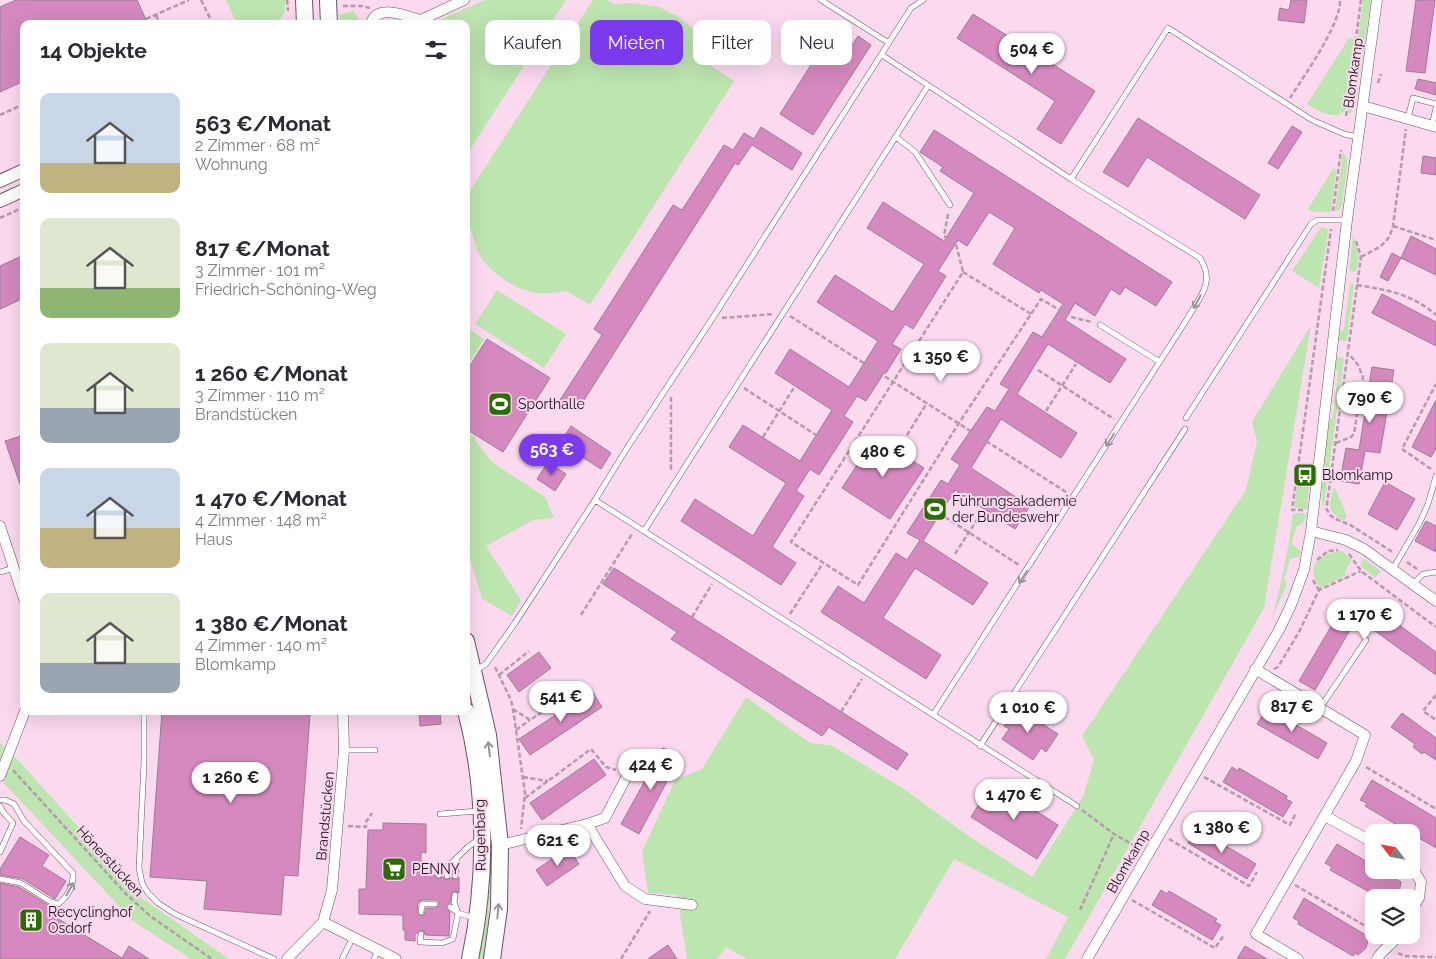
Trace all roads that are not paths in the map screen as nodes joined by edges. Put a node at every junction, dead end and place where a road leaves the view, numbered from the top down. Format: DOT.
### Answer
graph roads {
  1 [pos="304,0"];
  2 [pos="328,0"];
  3 [pos="464,0"];
  4 [pos="822,0"];
  5 [pos="923,0"];
  6 [pos="1377,0"];
  7 [pos="305,20"];
  8 [pos="329,20"];
  9 [pos="373,20"];
  10 [pos="410,20"];
  11 [pos="420,20"];
  12 [pos="889,43"];
  13 [pos="882,55"];
  14 [pos="928,86"];
  15 [pos="1363,106"];
  16 [pos="1436,106"];
  17 [pos="1407,122"];
  18 [pos="1434,126"];
  19 [pos="1358,136"];
  20 [pos="896,137"];
  21 [pos="20,172"];
  22 [pos="1071,179"];
  23 [pos="0,181"];
  24 [pos="20,192"];
  25 [pos="0,201"];
  26 [pos="950,205"];
  27 [pos="1347,220"];
  28 [pos="1100,325"];
  29 [pos="1160,362"];
  30 [pos="1186,418"];
  31 [pos="1185,429"];
  32 [pos="1436,474"];
  33 [pos="595,500"];
  34 [pos="0,526"];
  35 [pos="644,531"];
  36 [pos="1311,531"];
  37 [pos="14,568"];
  38 [pos="1393,569"];
  39 [pos="0,572"];
  40 [pos="1436,572"];
  41 [pos="1413,584"];
  42 [pos="20,587"];
  43 [pos="1436,601"];
  44 [pos="1366,640"];
  45 [pos="470,649"];
  46 [pos="480,668"];
  47 [pos="1255,670"];
  48 [pos="1320,708"];
  49 [pos="23,715"];
  50 [pos="144,715"];
  51 [pos="343,715"];
  52 [pos="467,715"];
  53 [pos="933,715"];
  54 [pos="980,746"];
  55 [pos="344,750"];
  56 [pos="375,750"];
  57 [pos="624,761"];
  58 [pos="2,770"];
  59 [pos="0,800"];
  60 [pos="0,806"];
  61 [pos="1077,806"];
  62 [pos="481,811"];
  63 [pos="440,814"];
  64 [pos="1325,816"];
  65 [pos="587,824"];
  66 [pos="482,838"];
  67 [pos="1365,838"];
  68 [pos="500,845"];
  69 [pos="0,852"];
  70 [pos="458,858"];
  71 [pos="447,868"];
  72 [pos="439,875"];
  73 [pos="446,876"];
  74 [pos="455,876"];
  75 [pos="0,879"];
  76 [pos="1420,879"];
  77 [pos="1420,893"];
  78 [pos="454,895"];
  79 [pos="435,904"];
  80 [pos="692,905"];
  81 [pos="450,907"];
  82 [pos="421,912"];
  83 [pos="458,914"];
  84 [pos="478,919"];
  85 [pos="323,922"];
  86 [pos="421,934"];
  87 [pos="353,937"];
  88 [pos="1392,944"];
  89 [pos="376,955"];
  90 [pos="274,959"];
  91 [pos="287,959"];
  92 [pos="342,959"];
  93 [pos="396,959"];
  94 [pos="470,959"];
  95 [pos="492,959"];
  96 [pos="1087,959"];
  97 [pos="1298,959"];
  98 [pos="1377,959"];
  1 -- 7 [label="main road"];
  2 -- 8 [label="main road"];
  3 -- 11 [label="street"];
  4 -- 12 [label="lane"];
  5 -- 12 [label="lane"];
  6 -- 15 [label="street, Blomkamp"];
  9 -- 10 [label="street"];
  12 -- 13 [label="lane"];
  13 -- 14 [label="lane"];
  13 -- 33 [label="lane"];
  14 -- 20 [label="lane"];
  14 -- 22 [label="lane"];
  15 -- 17 [label="street"];
  15 -- 19 [label="street, Blomkamp"];
  16 -- 17 [label="lane"];
  16 -- 18 [label="lane"];
  17 -- 18 [label="street"];
  19 -- 22 [label="lane"];
  19 -- 27 [label="street, Blomkamp"];
  20 -- 26 [label="lane"];
  20 -- 35 [label="lane"];
  21 -- 23 [label="street"];
  22 -- 29 [label="lane, one-way"];
  24 -- 25 [label="street"];
  27 -- 30 [label="lane"];
  27 -- 36 [label="street, Blomkamp"];
  28 -- 29 [label="lane"];
  29 -- 53 [label="lane, one-way"];
  31 -- 54 [label="lane"];
  32 -- 38 [label="lane"];
  33 -- 35 [label="lane"];
  33 -- 46 [label="lane"];
  34 -- 37 [label="street"];
  35 -- 53 [label="lane"];
  36 -- 38 [label="street"];
  36 -- 47 [label="street, Blomkamp"];
  37 -- 39 [label="lane"];
  37 -- 42 [label="street"];
  38 -- 41 [label="street"];
  40 -- 41 [label="lane"];
  41 -- 43 [label="street"];
  44 -- 48 [label="lane"];
  45 -- 46 [label="main road, Rugenbarg"];
  68 -- 46 [label="main road, Rugenbarg, one-way"];
  47 -- 48 [label="street"];
  47 -- 96 [label="street, Blomkamp"];
  48 -- 64 [label="street"];
  49 -- 58 [label="street"];
  50 -- 90 [label="lane"];
  51 -- 55 [label="street, Brandstücken"];
  52 -- 62 [label="main road, Rugenbarg"];
  53 -- 54 [label="lane"];
  54 -- 61 [label="lane"];
  55 -- 56 [label="lane"];
  55 -- 85 [label="street, Brandstücken"];
  57 -- 65 [label="street, Rugenbarg"];
  75 -- 59 [label="lane, one-way"];
  60 -- 69 [label="lane"];
  62 -- 63 [label="lane"];
  62 -- 66 [label="main road, Rugenbarg"];
  64 -- 67 [label="street"];
  64 -- 97 [label="street"];
  65 -- 68 [label="street, Rugenbarg"];
  65 -- 80 [label="street"];
  66 -- 70 [label="lane"];
  66 -- 84 [label="main road, Rugenbarg"];
  95 -- 68 [label="main road, Rugenbarg, one-way"];
  70 -- 71 [label="lane"];
  70 -- 74 [label="lane"];
  71 -- 72 [label="lane"];
  71 -- 73 [label="lane"];
  76 -- 77 [label="street"];
  78 -- 83 [label="lane"];
  79 -- 82 [label="lane"];
  81 -- 83 [label="lane"];
  83 -- 84 [label="lane"];
  83 -- 86 [label="lane"];
  84 -- 94 [label="main road, Rugenbarg"];
  85 -- 87 [label="street"];
  85 -- 91 [label="street, Brandstücken"];
  87 -- 89 [label="street"];
  87 -- 92 [label="lane"];
  88 -- 98 [label="street"];
  89 -- 93 [label="street"];
}
